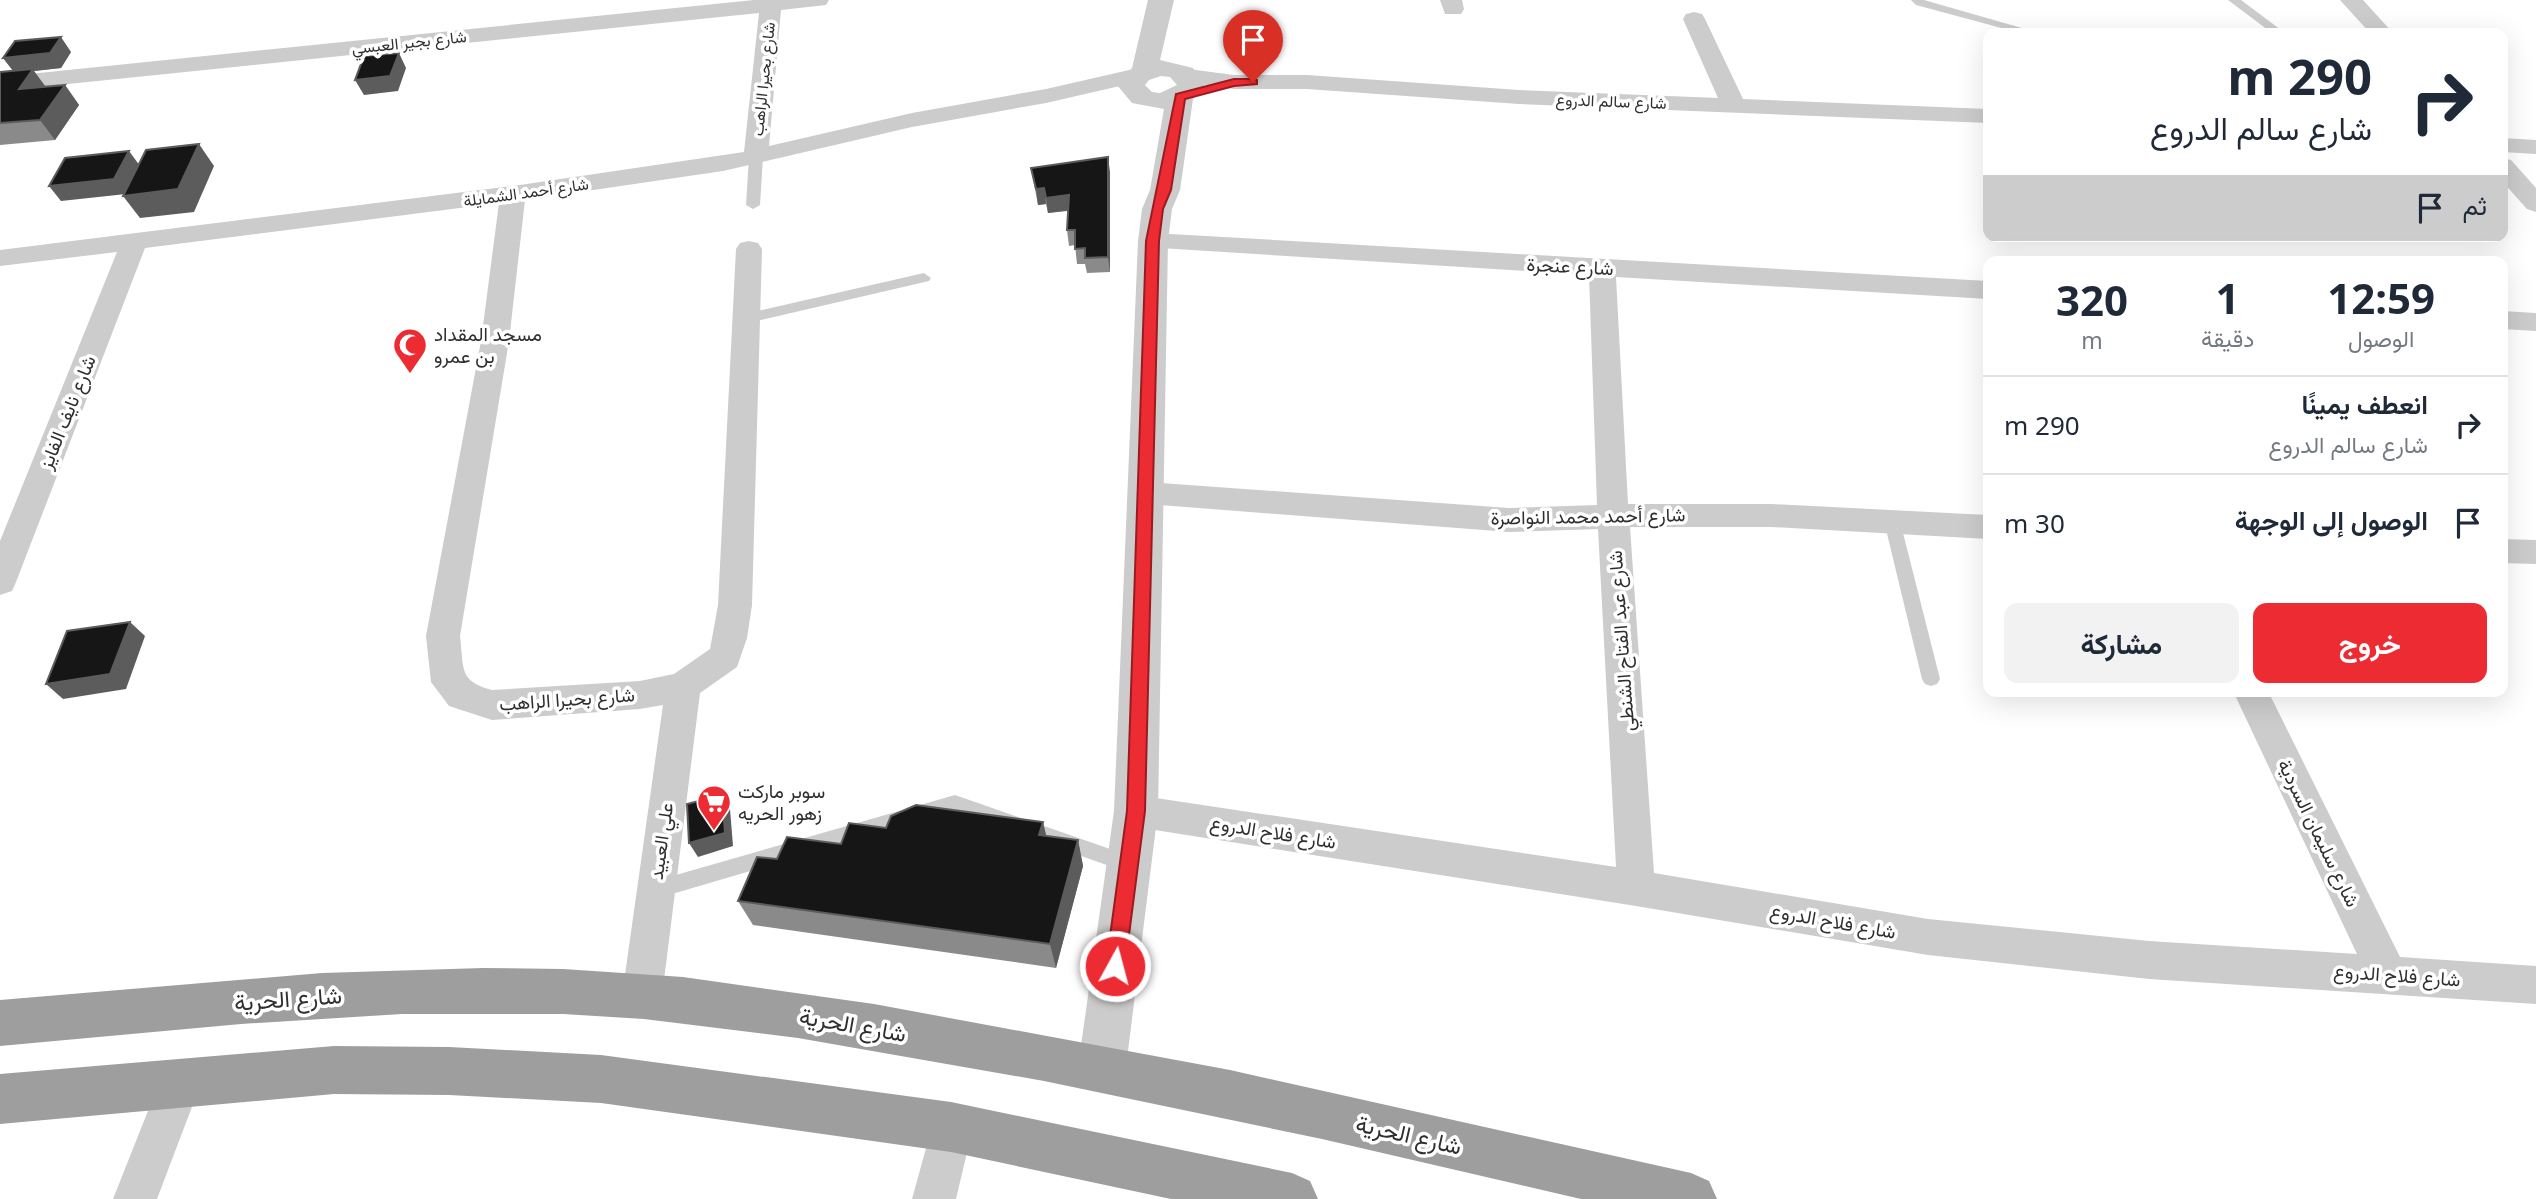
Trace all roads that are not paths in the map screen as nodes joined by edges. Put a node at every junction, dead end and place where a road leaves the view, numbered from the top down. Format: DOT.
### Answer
graph roads {
  1 [pos="818,0"];
  2 [pos="1917,0"];
  3 [pos="2234,0"];
  4 [pos="2351,0"];
  5 [pos="771,2"];
  6 [pos="1161,2"];
  7 [pos="1694,19"];
  8 [pos="2015,28"];
  9 [pos="2272,28"];
  10 [pos="2377,28"];
  11 [pos="0,84"];
  12 [pos="1140,85"];
  13 [pos="1184,85"];
  14 [pos="1734,106"];
  15 [pos="1983,116"];
  16 [pos="2508,145"];
  17 [pos="2536,147"];
  18 [pos="756,157"];
  19 [pos="2508,172"];
  20 [pos="513,194"];
  21 [pos="2536,204"];
  22 [pos="752,205"];
  23 [pos="1155,225"];
  24 [pos="134,242"];
  25 [pos="749,249"];
  26 [pos="0,258"];
  27 [pos="1602,268"];
  28 [pos="923,278"];
  29 [pos="1983,290"];
  30 [pos="744,319"];
  31 [pos="2508,320"];
  32 [pos="2536,322"];
  33 [pos="1147,493"];
  34 [pos="1613,515"];
  35 [pos="1892,521"];
  36 [pos="1983,527"];
  37 [pos="2508,551"];
  38 [pos="2536,552"];
  39 [pos="0,582"];
  40 [pos="1931,679"];
  41 [pos="683,686"];
  42 [pos="2253,697"];
  43 [pos="1136,811"];
  44 [pos="1129,864"];
  45 [pos="1636,888"];
  46 [pos="654,890"];
  47 [pos="2387,974"];
  48 [pos="2536,985"];
  49 [pos="642,996"];
  50 [pos="0,1023"];
  51 [pos="1102,1067"];
  52 [pos="180,1083"];
  53 [pos="0,1099"];
  54 [pos="951,1127"];
  55 [pos="135,1199"];
  56 [pos="934,1199"];
  57 [pos="1292,1199"];
  58 [pos="1691,1199"];
  1 -- 5 [label="street, شارع بجير العبسي"];
  2 -- 8 [label="lane"];
  3 -- 9 [label="lane"];
  4 -- 10 [label="street"];
  5 -- 11 [label="street, شارع بجير العبسي"];
  5 -- 18 [label="street, شارع بحيرا الراهب"];
  6 -- 12 [label="street"];
  6 -- 13 [label="street"];
  7 -- 14 [label="street"];
  12 -- 13 [label="street"];
  12 -- 18 [label="street, شارع أحمد الشمايلة"];
  12 -- 23 [label="street"];
  13 -- 14 [label="street, شارع سالم الدروع"];
  13 -- 23 [label="street"];
  14 -- 15 [label="street, شارع سالم الدروع"];
  16 -- 17 [label="street"];
  18 -- 20 [label="street, شارع أحمد الشمايلة"];
  18 -- 22 [label="lane"];
  19 -- 21 [label="street"];
  20 -- 24 [label="street, شارع أحمد الشمايلة"];
  20 -- 41 [label="street, شارع بحيرا الراهب"];
  23 -- 27 [label="street, شارع عنجرة"];
  23 -- 33 [label="street"];
  24 -- 26 [label="street, شارع أحمد الشمايلة"];
  24 -- 39 [label="street, شارع نايف الفايز"];
  25 -- 30 [label="street, شارع بحيرا الراهب"];
  27 -- 29 [label="street, شارع عنجرة"];
  27 -- 34 [label="street, شارع عبد الفتاح الشنطي"];
  28 -- 30 [label="lane"];
  30 -- 41 [label="street, شارع بحيرا الراهب"];
  31 -- 32 [label="street"];
  33 -- 34 [label="street, شارع أحمد محمد النواصرة"];
  33 -- 43 [label="street"];
  34 -- 35 [label="street, شارع أحمد محمد النواصرة"];
  34 -- 45 [label="street, شارع عبد الفتاح الشنطي"];
  35 -- 36 [label="street, شارع أحمد محمد النواصرة"];
  35 -- 40 [label="lane"];
  37 -- 38 [label="street"];
  41 -- 46 [label="street, علي العبيد"];
  42 -- 47 [label="street, شارع سليمان السردية"];
  43 -- 44 [label="street"];
  43 -- 45 [label="street, شارع فلاح الدروع"];
  44 -- 46 [label="lane"];
  44 -- 51 [label="street"];
  45 -- 47 [label="street, شارع فلاح الدروع"];
  46 -- 49 [label="street, علي العبيد"];
  47 -- 48 [label="street, شارع فلاح الدروع"];
  49 -- 50 [label="highway, شارع الحرية"];
  49 -- 51 [label="highway, شارع الحرية"];
  51 -- 58 [label="highway, شارع الحرية"];
  52 -- 53 [label="highway"];
  52 -- 54 [label="highway"];
  52 -- 55 [label="street"];
  54 -- 56 [label="street"];
  54 -- 57 [label="highway"];
}
